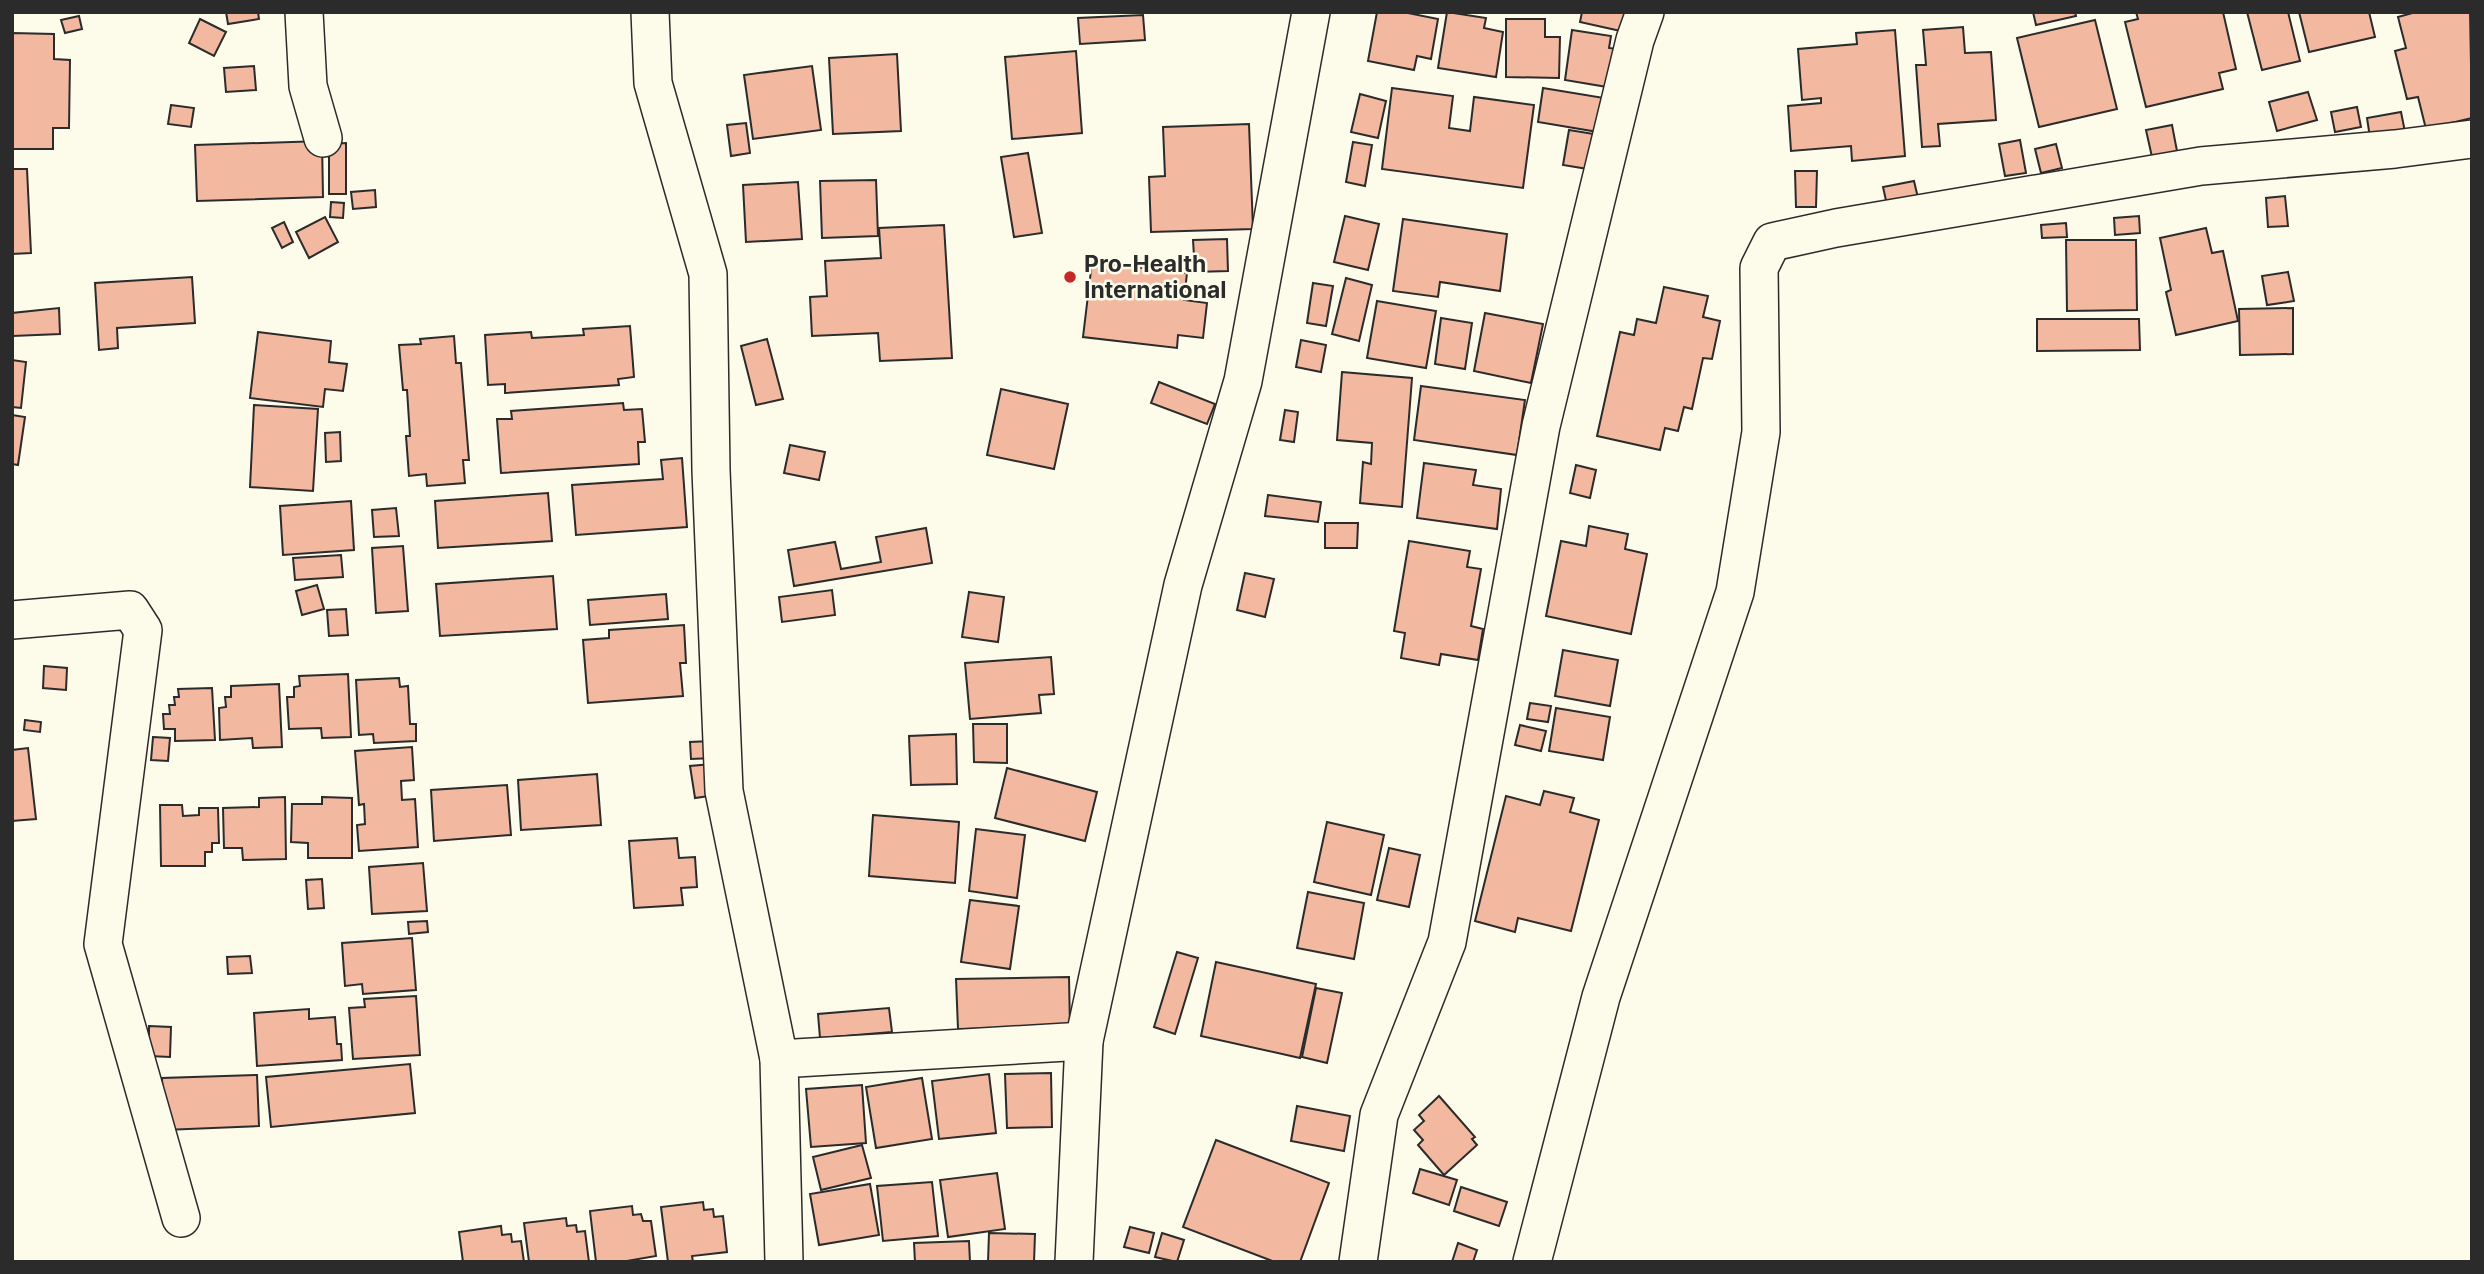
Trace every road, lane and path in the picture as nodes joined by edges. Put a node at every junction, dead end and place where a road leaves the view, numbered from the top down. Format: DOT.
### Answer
graph roads {
  1 [pos="304,12"];
  2 [pos="650,12"];
  3 [pos="1311,12"];
  4 [pos="1645,12"];
  5 [pos="323,138"];
  6 [pos="2472,139"];
  7 [pos="12,620"];
  8 [pos="1084,1041"];
  9 [pos="779,1059"];
  10 [pos="181,1218"];
  11 [pos="784,1262"];
  12 [pos="1074,1262"];
  13 [pos="1358,1262"];
  14 [pos="1532,1262"];
  1 -- 5 [label="street"];
  2 -- 9 [label="street"];
  3 -- 8 [label="street"];
  4 -- 13 [label="street"];
  6 -- 14 [label="street"];
  7 -- 10 [label="street"];
  8 -- 9 [label="street"];
  8 -- 12 [label="street"];
  9 -- 11 [label="street"];
}
